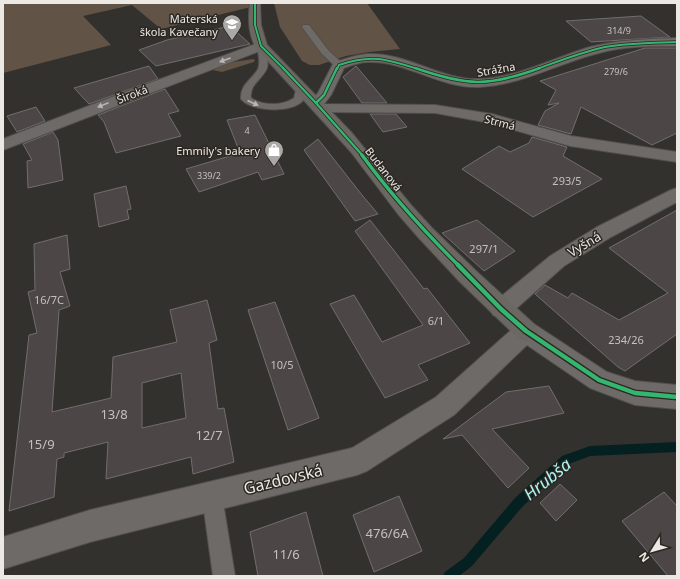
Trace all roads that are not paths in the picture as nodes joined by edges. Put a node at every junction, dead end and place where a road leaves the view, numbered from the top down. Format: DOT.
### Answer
graph roads {
  1 [pos="255,3"];
  2 [pos="306,27"];
  3 [pos="677,42"];
  4 [pos="261,46"];
  5 [pos="340,64"];
  6 [pos="300,88"];
  7 [pos="318,105"];
  8 [pos="3,145"];
  9 [pos="677,157"];
  10 [pos="677,194"];
  11 [pos="501,309"];
  12 [pos="526,332"];
  13 [pos="677,397"];
  14 [pos="212,496"];
  15 [pos="3,554"];
  16 [pos="224,576"];
  1 -- 4 [label="street, Budanová"];
  2 -- 5 [label="lane"];
  3 -- 5 [label="street, Strážna"];
  4 -- 6 [label="street, Budanová"];
  4 -- 6 [label="lane, one-way"];
  4 -- 8 [label="street, Široká, one-way"];
  5 -- 7 [label="street"];
  6 -- 7 [label="street, Budanová"];
  7 -- 9 [label="street, Strmá"];
  7 -- 11 [label="street, Budanová"];
  10 -- 11 [label="street, Vyšná"];
  11 -- 12 [label="street, Budanová"];
  12 -- 13 [label="street"];
  12 -- 14 [label="street, Gazdovská"];
  14 -- 15 [label="street, Gazdovská"];
  14 -- 16 [label="lane"];
}
